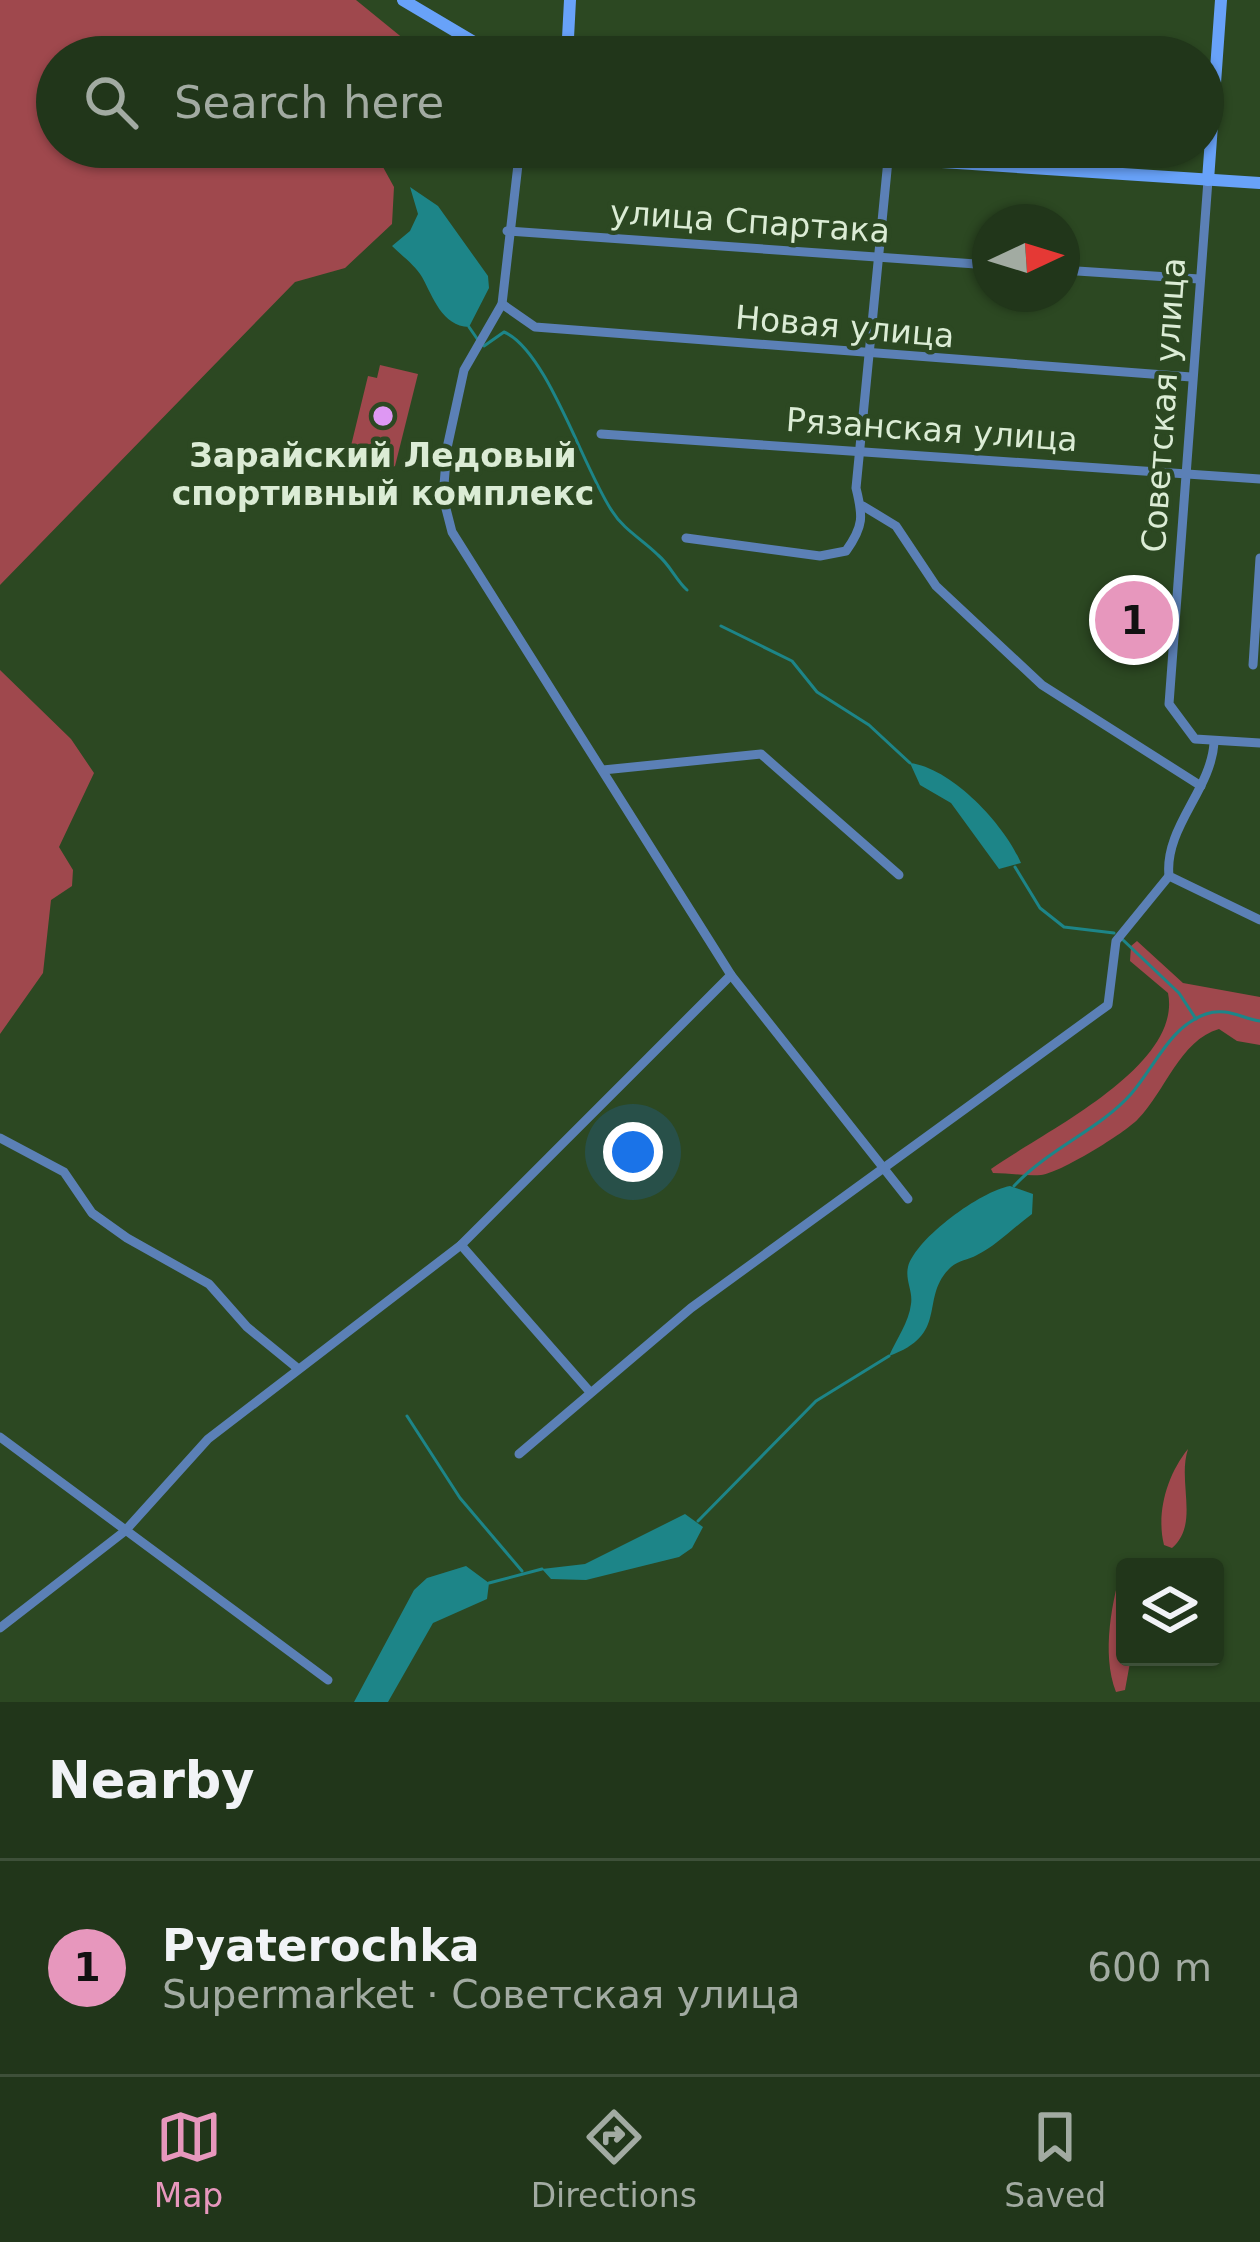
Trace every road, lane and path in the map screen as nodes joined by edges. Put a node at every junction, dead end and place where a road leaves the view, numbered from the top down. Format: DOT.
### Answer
graph roads {
  1 [pos="403,0"];
  2 [pos="571,0"];
  3 [pos="1221,0"];
  4 [pos="464,36"];
  5 [pos="568,36"];
  6 [pos="1218,36"];
  7 [pos="518,168"];
  8 [pos="887,168"];
  9 [pos="1016,168"];
  10 [pos="1209,168"];
  11 [pos="1208,180"];
  12 [pos="1260,183"];
  13 [pos="507,231"];
  14 [pos="879,257"];
  15 [pos="972,264"];
  16 [pos="1080,271"];
  17 [pos="1199,279"];
  18 [pos="502,304"];
  19 [pos="870,356"];
  20 [pos="1191,377"];
  21 [pos="601,434"];
  22 [pos="860,450"];
  23 [pos="1185,474"];
  24 [pos="1260,479"];
  25 [pos="863,506"];
  26 [pos="686,538"];
  27 [pos="1260,557"];
  28 [pos="1253,664"];
  29 [pos="1214,743"];
  30 [pos="1260,743"];
  31 [pos="603,770"];
  32 [pos="1201,786"];
  33 [pos="899,875"];
  34 [pos="1169,875"];
  35 [pos="1260,920"];
  36 [pos="731,976"];
  37 [pos="0,1138"];
  38 [pos="882,1169"];
  39 [pos="908,1199"];
  40 [pos="461,1245"];
  41 [pos="296,1367"];
  42 [pos="590,1392"];
  43 [pos="0,1437"];
  44 [pos="519,1454"];
  45 [pos="124,1531"];
  46 [pos="0,1628"];
  47 [pos="328,1680"];
  1 -- 4 [label="main road"];
  2 -- 5 [label="main road"];
  3 -- 6 [label="main road, Советская улица"];
  7 -- 13 [label="street"];
  8 -- 14 [label="street"];
  9 -- 11 [label="main road"];
  10 -- 11 [label="main road, Советская улица"];
  11 -- 12 [label="main road"];
  11 -- 17 [label="street, Советская улица"];
  13 -- 14 [label="street, улица Спартака"];
  13 -- 18 [label="street"];
  14 -- 15 [label="street, улица Спартака"];
  14 -- 19 [label="street"];
  16 -- 17 [label="street"];
  17 -- 20 [label="street, Советская улица"];
  18 -- 19 [label="street, Новая улица"];
  18 -- 31 [label="street"];
  19 -- 20 [label="street, Новая улица"];
  19 -- 22 [label="street"];
  20 -- 23 [label="street, Советская улица"];
  21 -- 22 [label="street, Рязанская улица"];
  22 -- 23 [label="street, Рязанская улица"];
  22 -- 25 [label="street"];
  23 -- 24 [label="street, Рязанская улица"];
  23 -- 29 [label="street, Советская улица"];
  25 -- 26 [label="street"];
  25 -- 32 [label="street"];
  27 -- 28 [label="street"];
  29 -- 30 [label="street"];
  29 -- 32 [label="street"];
  31 -- 33 [label="street"];
  31 -- 36 [label="street"];
  32 -- 34 [label="street"];
  34 -- 35 [label="street"];
  34 -- 38 [label="street"];
  36 -- 38 [label="street"];
  36 -- 40 [label="street"];
  37 -- 41 [label="street"];
  38 -- 39 [label="street"];
  38 -- 42 [label="street"];
  40 -- 41 [label="street"];
  40 -- 42 [label="street"];
  41 -- 45 [label="street"];
  42 -- 44 [label="street"];
  43 -- 45 [label="street"];
  45 -- 46 [label="street"];
  45 -- 47 [label="street"];
}
